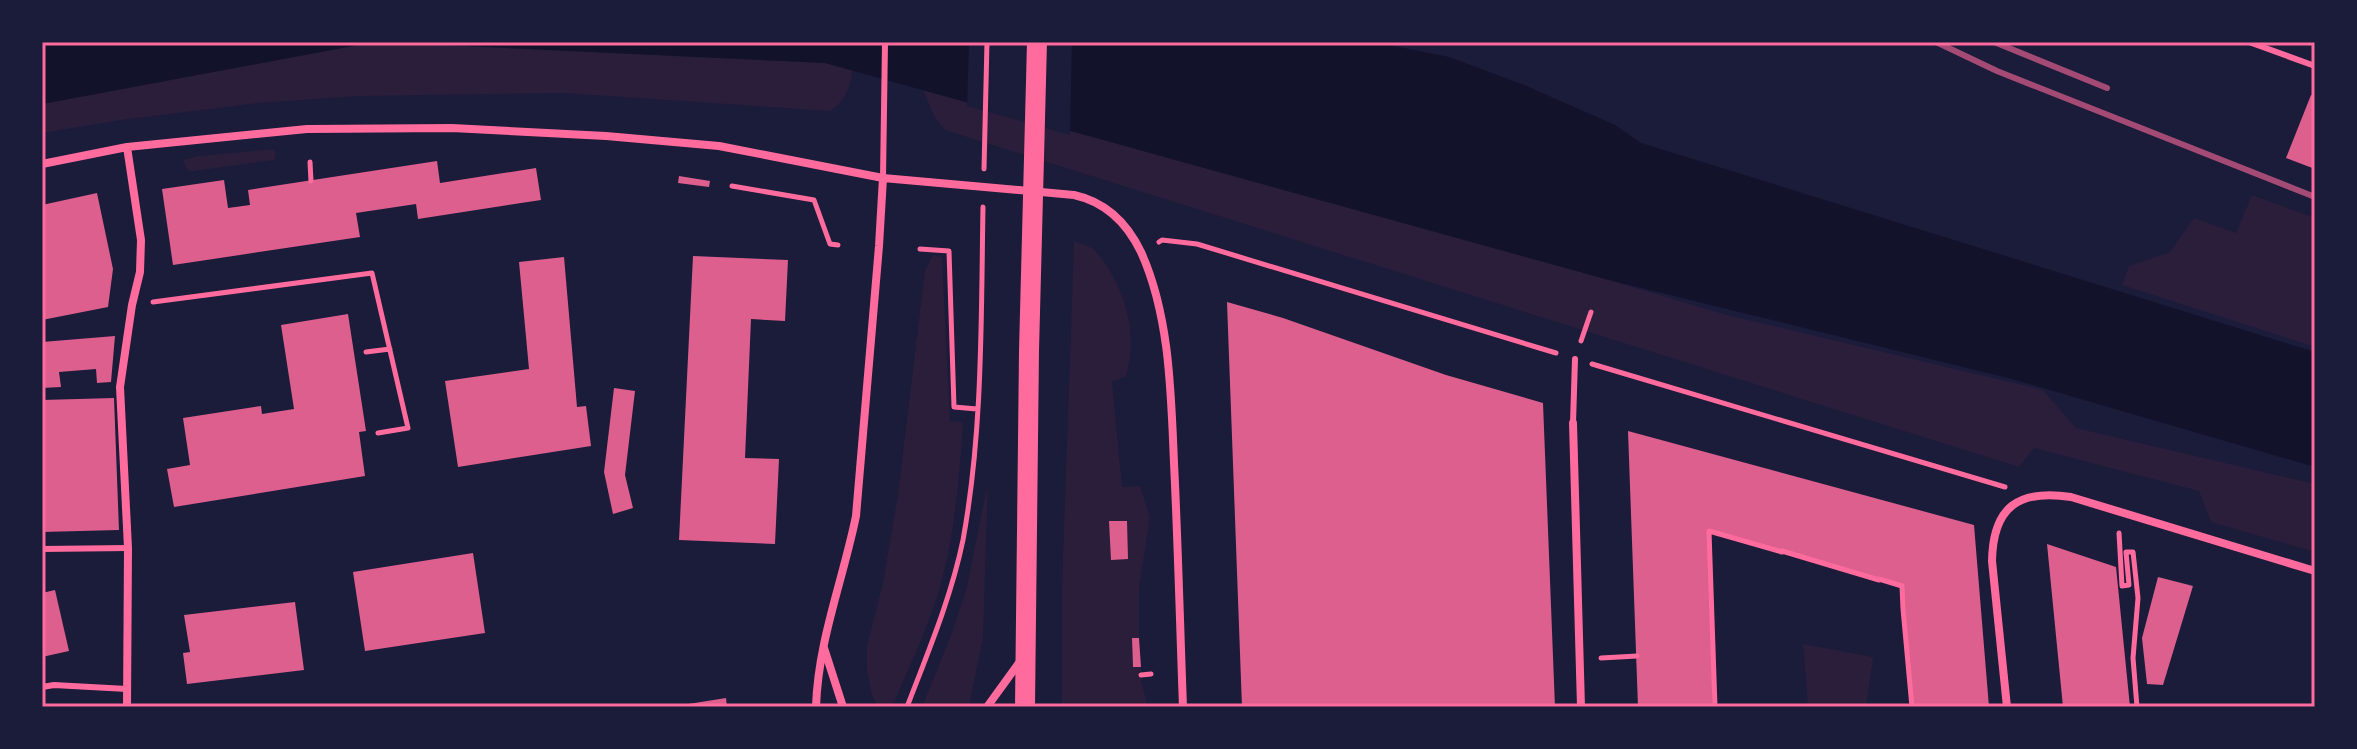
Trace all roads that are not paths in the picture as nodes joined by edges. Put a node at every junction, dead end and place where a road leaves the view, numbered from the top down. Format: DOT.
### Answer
graph roads {
  1 [pos="885,42"];
  2 [pos="1037,42"];
  3 [pos="2249,42"];
  4 [pos="2315,66"];
  5 [pos="127,147"];
  6 [pos="42,164"];
  7 [pos="883,178"];
  8 [pos="1575,359"];
  9 [pos="1573,423"];
  10 [pos="128,548"];
  11 [pos="42,549"];
  12 [pos="2315,571"];
  13 [pos="823,644"];
  14 [pos="1026,653"];
  15 [pos="42,687"];
  16 [pos="127,689"];
  17 [pos="127,707"];
  18 [pos="816,707"];
  19 [pos="843,707"];
  20 [pos="987,707"];
  21 [pos="1025,707"];
  22 [pos="1183,707"];
  23 [pos="1581,707"];
  24 [pos="2007,707"];
  1 -- 7 [label="lane"];
  2 -- 14 [label="main road"];
  3 -- 4 [label="lane"];
  5 -- 6 [label="street"];
  5 -- 7 [label="street"];
  5 -- 10 [label="street"];
  7 -- 13 [label="street"];
  7 -- 22 [label="street"];
  8 -- 9 [label="lane"];
  9 -- 23 [label="street"];
  10 -- 11 [label="lane"];
  10 -- 16 [label="street"];
  12 -- 24 [label="street"];
  13 -- 18 [label="street"];
  13 -- 19 [label="street"];
  14 -- 20 [label="street"];
  14 -- 21 [label="main road"];
  15 -- 16 [label="lane"];
  16 -- 17 [label="street"];
}
